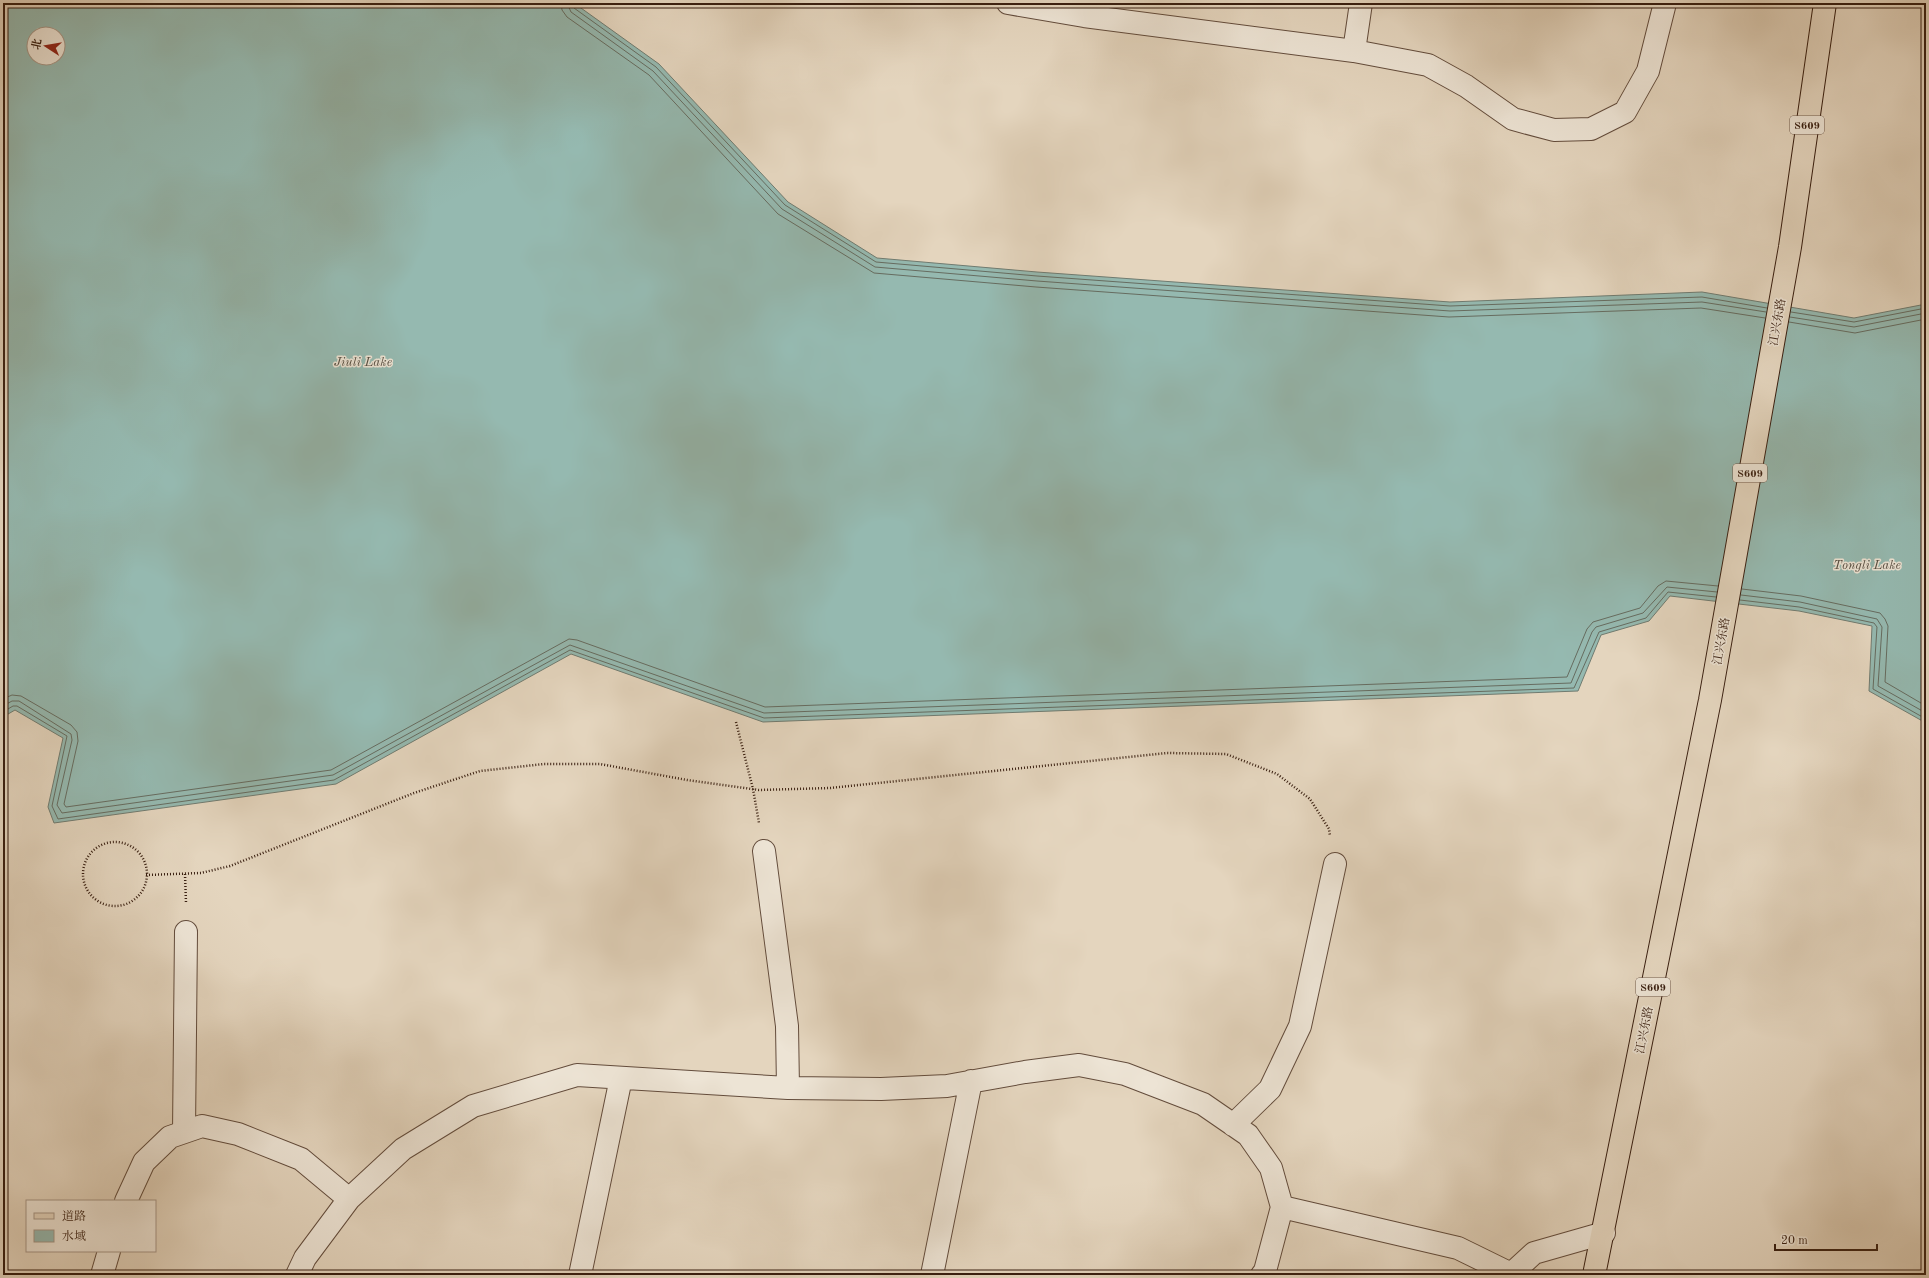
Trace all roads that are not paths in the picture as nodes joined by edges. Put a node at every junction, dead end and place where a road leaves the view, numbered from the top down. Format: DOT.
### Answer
graph roads {
  1 [pos="1008,3"];
  2 [pos="1361,3"];
  3 [pos="1665,3"];
  4 [pos="1825,3"];
  5 [pos="1085,9"];
  6 [pos="1354,51"];
  7 [pos="764,851"];
  8 [pos="1334,864"];
  9 [pos="186,932"];
  10 [pos="621,1078"];
  11 [pos="971,1081"];
  12 [pos="788,1088"];
  13 [pos="1233,1125"];
  14 [pos="184,1132"];
  15 [pos="349,1199"];
  16 [pos="126,1200"];
  17 [pos="1282,1207"];
  18 [pos="1604,1233"];
  19 [pos="109,1252"];
  20 [pos="1270,1274"];
  21 [pos="1510,1274"];
  22 [pos="102,1275"];
  23 [pos="297,1275"];
  24 [pos="580,1275"];
  25 [pos="932,1275"];
  26 [pos="1594,1275"];
  1 -- 5 [label="street"];
  2 -- 6 [label="street"];
  3 -- 6 [label="street"];
  4 -- 18 [label="main road, 江兴东路 / S609"];
  5 -- 6 [label="street"];
  7 -- 12 [label="street"];
  8 -- 13 [label="street"];
  9 -- 14 [label="street"];
  10 -- 12 [label="street"];
  10 -- 15 [label="street"];
  10 -- 24 [label="street"];
  11 -- 12 [label="street"];
  11 -- 13 [label="street"];
  11 -- 25 [label="street"];
  13 -- 17 [label="street"];
  14 -- 15 [label="street"];
  14 -- 16 [label="street"];
  15 -- 23 [label="street"];
  17 -- 20 [label="street"];
  17 -- 21 [label="street"];
  18 -- 21 [label="street"];
  18 -- 26 [label="main road, 江兴东路 / S609"];
  19 -- 22 [label="street"];
}
